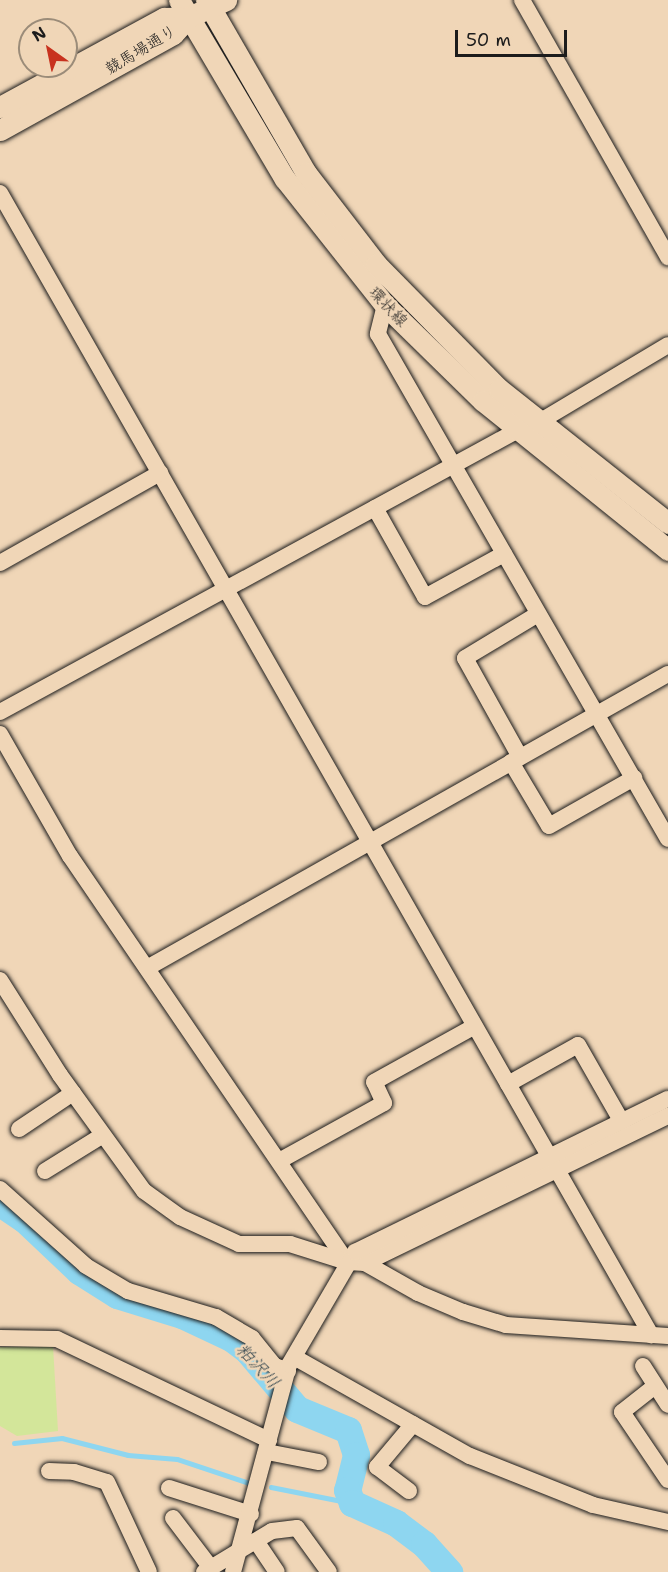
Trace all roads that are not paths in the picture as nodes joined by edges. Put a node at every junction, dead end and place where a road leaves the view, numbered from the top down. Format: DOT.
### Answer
graph roads {
  1 [pos="522,0"];
  2 [pos="214,3"];
  3 [pos="184,9"];
  4 [pos="0,106"];
  5 [pos="0,130"];
  6 [pos="0,193"];
  7 [pos="668,257"];
  8 [pos="385,305"];
  9 [pos="668,345"];
  10 [pos="538,422"];
  11 [pos="518,430"];
  12 [pos="454,465"];
  13 [pos="159,473"];
  14 [pos="375,508"];
  15 [pos="668,524"];
  16 [pos="668,550"];
  17 [pos="504,554"];
  18 [pos="0,562"];
  19 [pos="225,590"];
  20 [pos="538,615"];
  21 [pos="668,674"];
  22 [pos="0,712"];
  23 [pos="597,712"];
  24 [pos="0,734"];
  25 [pos="516,759"];
  26 [pos="634,778"];
  27 [pos="668,839"];
  28 [pos="371,843"];
  29 [pos="147,968"];
  30 [pos="0,980"];
  31 [pos="475,1026"];
  32 [pos="508,1084"];
  33 [pos="73,1093"];
  34 [pos="668,1099"];
  35 [pos="668,1116"];
  36 [pos="622,1122"];
  37 [pos="19,1129"];
  38 [pos="103,1135"];
  39 [pos="279,1161"];
  40 [pos="552,1165"];
  41 [pos="45,1171"];
  42 [pos="0,1189"];
  43 [pos="347,1262"];
  44 [pos="365,1263"];
  45 [pos="651,1335"];
  46 [pos="668,1336"];
  47 [pos="0,1338"];
  48 [pos="291,1364"];
  49 [pos="643,1366"];
  50 [pos="656,1386"];
  51 [pos="668,1405"];
  52 [pos="413,1424"];
  53 [pos="268,1446"];
  54 [pos="319,1462"];
  55 [pos="49,1471"];
  56 [pos="668,1480"];
  57 [pos="169,1488"];
  58 [pos="408,1491"];
  59 [pos="251,1514"];
  60 [pos="174,1518"];
  61 [pos="668,1522"];
  62 [pos="249,1544"];
  63 [pos="207,1570"];
  64 [pos="149,1572"];
  65 [pos="232,1572"];
  66 [pos="277,1572"];
  67 [pos="329,1572"];
  1 -- 7 [label="street"];
  2 -- 3 [label="street"];
  2 -- 10 [label="street, 環状線"];
  3 -- 4 [label="street, 競馬場通り"];
  3 -- 5 [label="street, 競馬場通り"];
  3 -- 8 [label="street, 環状線"];
  6 -- 13 [label="street"];
  8 -- 11 [label="street, 環状線"];
  8 -- 12 [label="street"];
  9 -- 10 [label="street"];
  10 -- 15 [label="street, 環状線"];
  11 -- 12 [label="street"];
  11 -- 16 [label="street, 環状線"];
  12 -- 14 [label="street"];
  12 -- 17 [label="street"];
  13 -- 18 [label="street"];
  13 -- 19 [label="street"];
  14 -- 17 [label="street"];
  14 -- 19 [label="street"];
  17 -- 20 [label="street"];
  19 -- 22 [label="street"];
  19 -- 28 [label="street"];
  20 -- 23 [label="street"];
  20 -- 25 [label="street"];
  21 -- 23 [label="street"];
  23 -- 25 [label="street"];
  23 -- 26 [label="street"];
  24 -- 29 [label="street"];
  25 -- 26 [label="street"];
  25 -- 28 [label="street"];
  26 -- 27 [label="street"];
  28 -- 29 [label="street"];
  28 -- 31 [label="street"];
  29 -- 39 [label="street"];
  30 -- 33 [label="street"];
  31 -- 32 [label="street"];
  31 -- 39 [label="street"];
  32 -- 36 [label="street"];
  32 -- 40 [label="street"];
  33 -- 37 [label="street"];
  33 -- 38 [label="street"];
  34 -- 36 [label="street"];
  35 -- 40 [label="street"];
  36 -- 40 [label="street"];
  38 -- 41 [label="street"];
  38 -- 43 [label="street"];
  39 -- 43 [label="street"];
  40 -- 43 [label="street"];
  40 -- 44 [label="street"];
  40 -- 45 [label="street"];
  42 -- 48 [label="street"];
  43 -- 44 [label="street"];
  43 -- 48 [label="street"];
  44 -- 45 [label="street"];
  45 -- 46 [label="street"];
  47 -- 53 [label="street"];
  48 -- 52 [label="street"];
  48 -- 53 [label="street"];
  49 -- 50 [label="street"];
  50 -- 51 [label="street"];
  50 -- 56 [label="street"];
  52 -- 58 [label="street"];
  52 -- 61 [label="street"];
  53 -- 54 [label="street"];
  53 -- 59 [label="street"];
  55 -- 64 [label="street"];
  57 -- 59 [label="street"];
  59 -- 62 [label="street"];
  60 -- 63 [label="street"];
  62 -- 63 [label="street"];
  62 -- 65 [label="street"];
  62 -- 66 [label="street"];
  62 -- 67 [label="street"];
}
